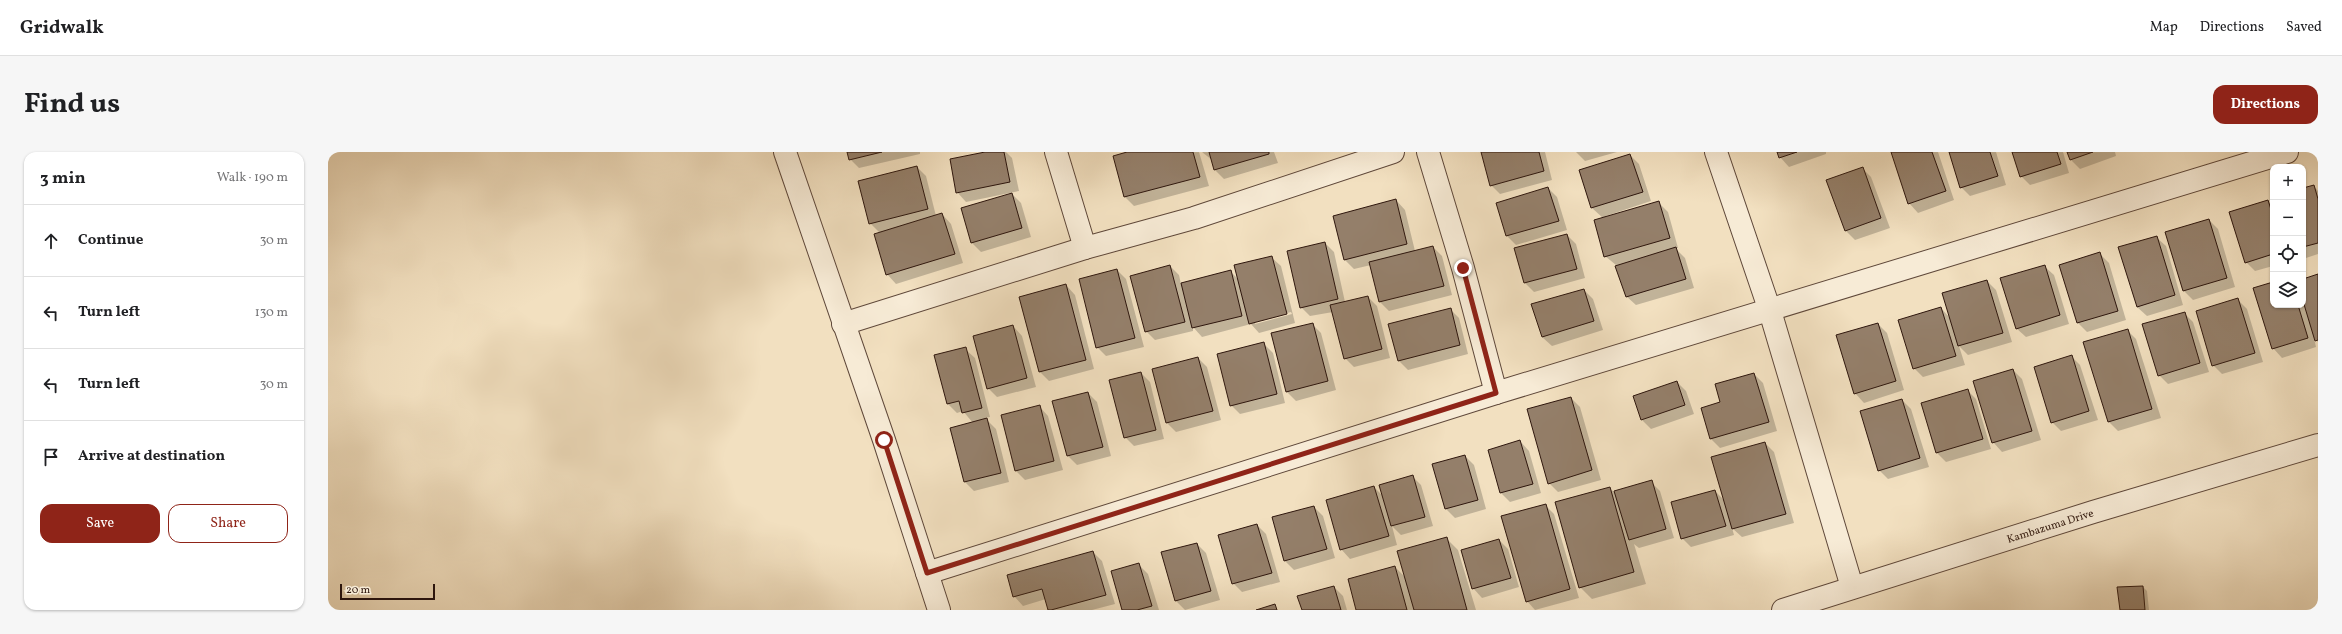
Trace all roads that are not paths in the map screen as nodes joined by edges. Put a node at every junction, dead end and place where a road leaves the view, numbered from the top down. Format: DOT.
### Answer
graph roads {
  1 [pos="785,152"];
  2 [pos="1056,152"];
  3 [pos="1393,152"];
  4 [pos="1428,152"];
  5 [pos="1716,152"];
  6 [pos="2287,152"];
  7 [pos="1085,248"];
  8 [pos="1770,311"];
  9 [pos="842,324"];
  10 [pos="1496,393"];
  11 [pos="2318,445"];
  12 [pos="927,573"];
  13 [pos="1852,587"];
  14 [pos="939,610"];
  15 [pos="1783,610"];
  1 -- 9 [label="street"];
  2 -- 7 [label="street"];
  3 -- 7 [label="street"];
  4 -- 10 [label="street"];
  5 -- 8 [label="street"];
  6 -- 8 [label="street"];
  7 -- 9 [label="street"];
  8 -- 10 [label="street"];
  8 -- 13 [label="street"];
  9 -- 12 [label="street"];
  10 -- 12 [label="street"];
  11 -- 13 [label="street, Kambazuma Drive"];
  12 -- 14 [label="street"];
  13 -- 15 [label="street, Kambazuma Drive"];
}
